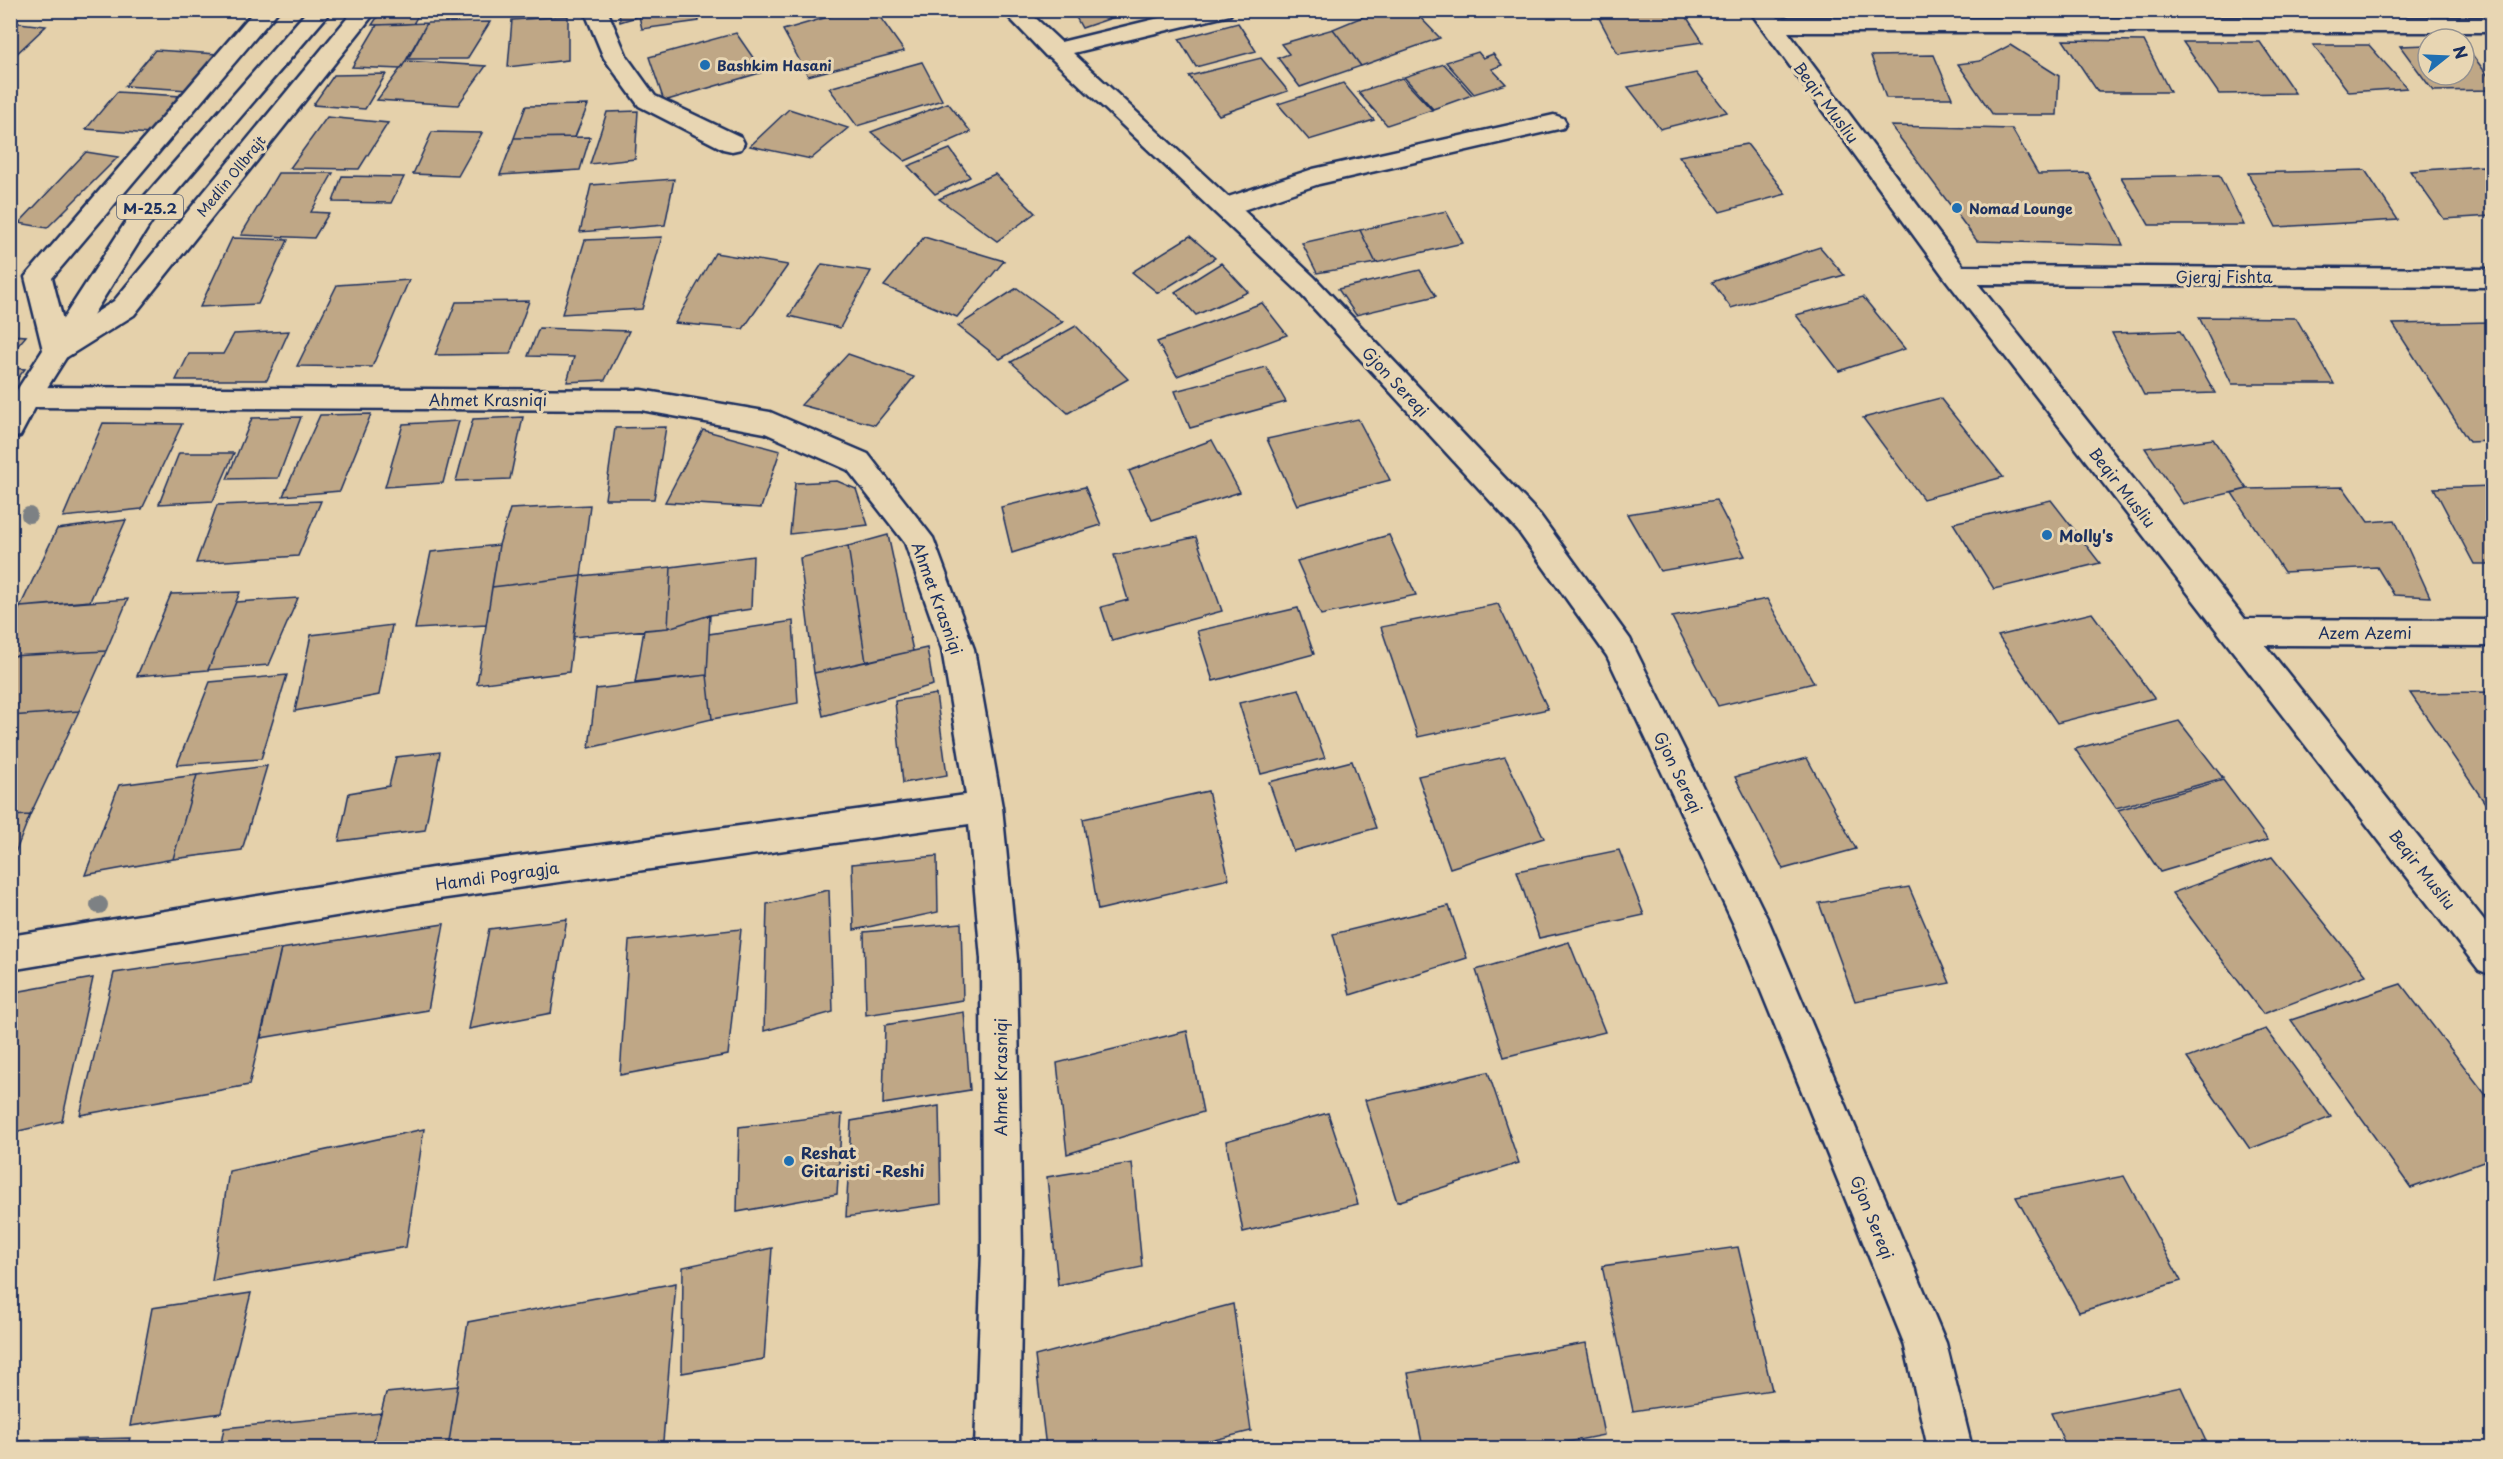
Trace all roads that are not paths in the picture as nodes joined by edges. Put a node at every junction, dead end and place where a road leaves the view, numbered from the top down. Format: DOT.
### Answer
graph roads {
  1 [pos="268,10"];
  2 [pos="321,10"];
  3 [pos="366,10"];
  4 [pos="595,10"];
  5 [pos="1013,10"];
  6 [pos="1222,10"];
  7 [pos="1764,18"];
  8 [pos="2493,25"];
  9 [pos="1054,51"];
  10 [pos="1554,123"];
  11 [pos="732,143"];
  12 [pos="1223,208"];
  13 [pos="1956,275"];
  14 [pos="2493,278"];
  15 [pos="57,350"];
  16 [pos="27,397"];
  17 [pos="10,428"];
  18 [pos="2236,632"];
  19 [pos="2493,633"];
  20 [pos="985,807"];
  21 [pos="10,952"];
  22 [pos="2493,958"];
  23 [pos="997,1449"];
  24 [pos="1950,1449"];
  1 -- 15 [label="street"];
  2 -- 15 [label="street, Medlin Ollbrajt / M-25.2"];
  3 -- 15 [label="street, Medlin Ollbrajt"];
  4 -- 11 [label="street"];
  5 -- 9 [label="street, Gjon Sereqi"];
  6 -- 9 [label="street"];
  7 -- 8 [label="street"];
  7 -- 13 [label="street, Beqir Musliu"];
  9 -- 12 [label="street, Gjon Sereqi"];
  10 -- 12 [label="street"];
  12 -- 24 [label="street, Gjon Sereqi"];
  13 -- 14 [label="street, Gjergj Fishta"];
  13 -- 18 [label="street, Beqir Musliu"];
  15 -- 16 [label="street, Medlin Ollbrajt / M-25.2"];
  16 -- 17 [label="street, Medlin Ollbrajt / M-25.2"];
  16 -- 20 [label="street, Ahmet Krasniqi"];
  18 -- 19 [label="street, Azem Azemi"];
  18 -- 22 [label="street, Beqir Musliu"];
  20 -- 21 [label="street, Hamdi Pogragja"];
  20 -- 23 [label="street, Ahmet Krasniqi"];
}
